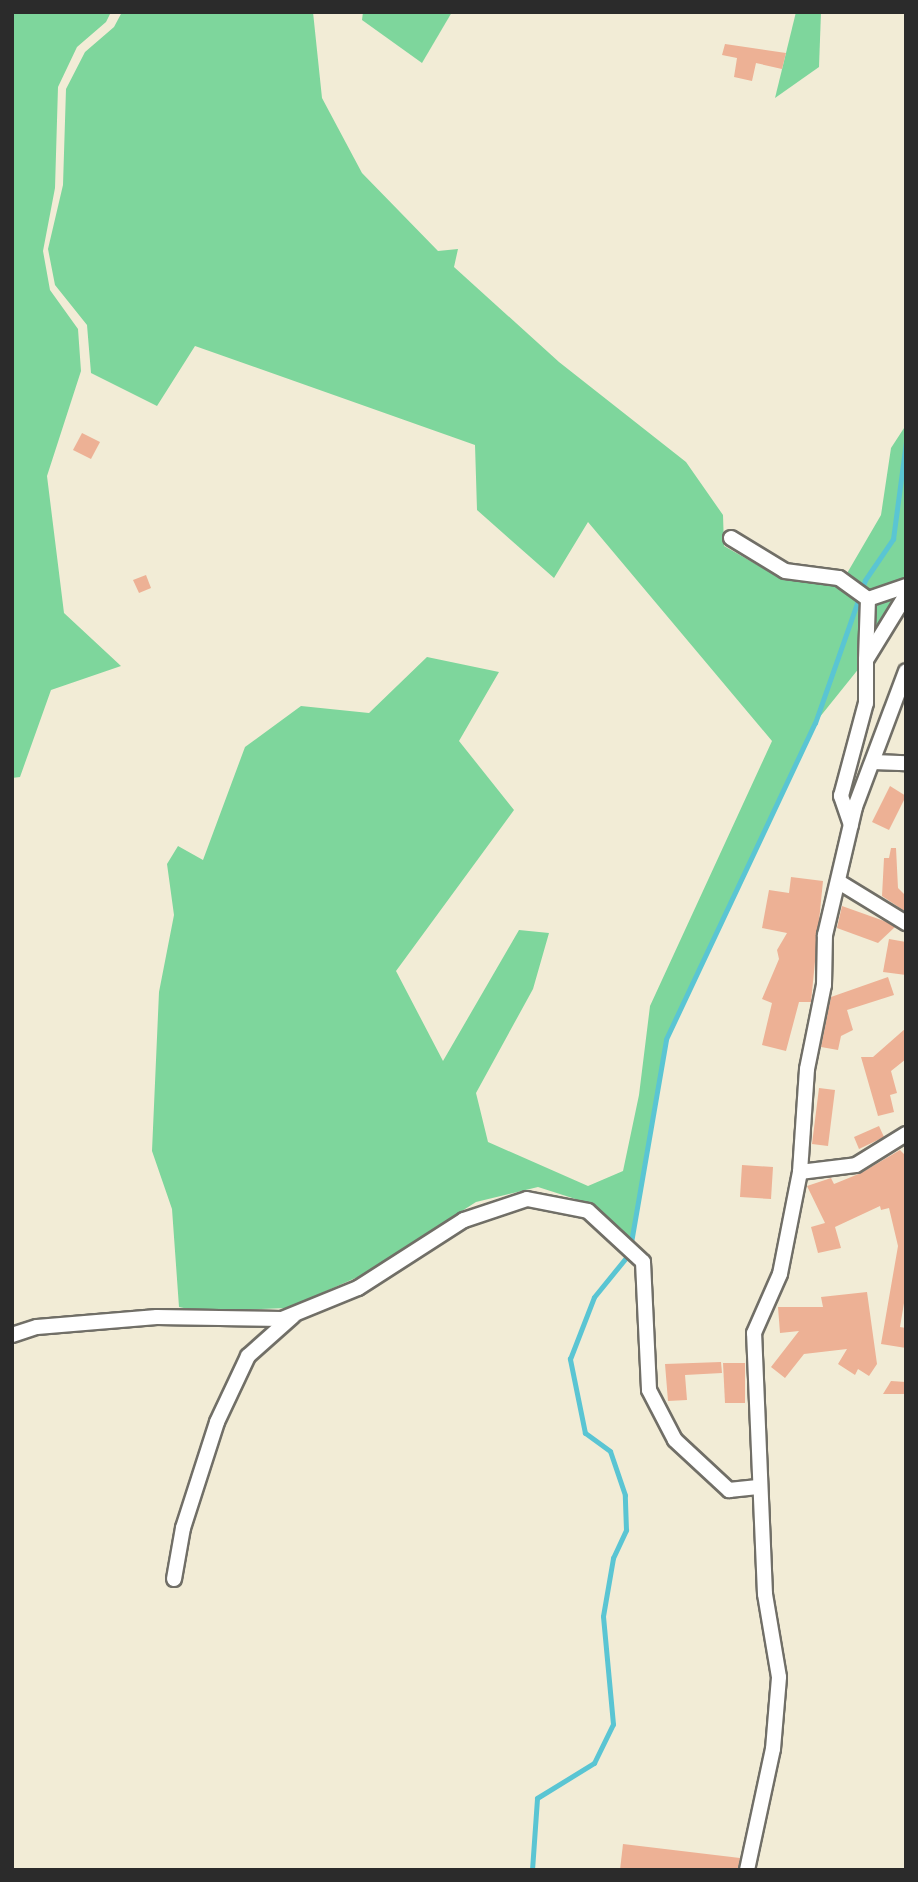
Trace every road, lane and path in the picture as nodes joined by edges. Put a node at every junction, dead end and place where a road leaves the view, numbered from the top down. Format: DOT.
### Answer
graph roads {
  1 [pos="731,538"];
  2 [pos="906,586"];
  3 [pos="906,595"];
  4 [pos="868,599"];
  5 [pos="866,660"];
  6 [pos="906,671"];
  7 [pos="873,762"];
  8 [pos="906,763"];
  9 [pos="851,826"];
  10 [pos="839,882"];
  11 [pos="906,923"];
  12 [pos="906,1133"];
  13 [pos="800,1172"];
  14 [pos="297,1313"];
  15 [pos="12,1335"];
  16 [pos="758,1488"];
  17 [pos="174,1579"];
  18 [pos="747,1870"];
  1 -- 4 [label="street"];
  2 -- 4 [label="street"];
  3 -- 5 [label="street"];
  4 -- 5 [label="street"];
  5 -- 9 [label="street"];
  6 -- 7 [label="street"];
  7 -- 8 [label="street"];
  7 -- 9 [label="street"];
  9 -- 10 [label="street"];
  10 -- 11 [label="street"];
  10 -- 13 [label="street"];
  12 -- 13 [label="street"];
  13 -- 16 [label="street"];
  14 -- 15 [label="street"];
  14 -- 16 [label="street"];
  14 -- 17 [label="street"];
  16 -- 18 [label="street"];
}
